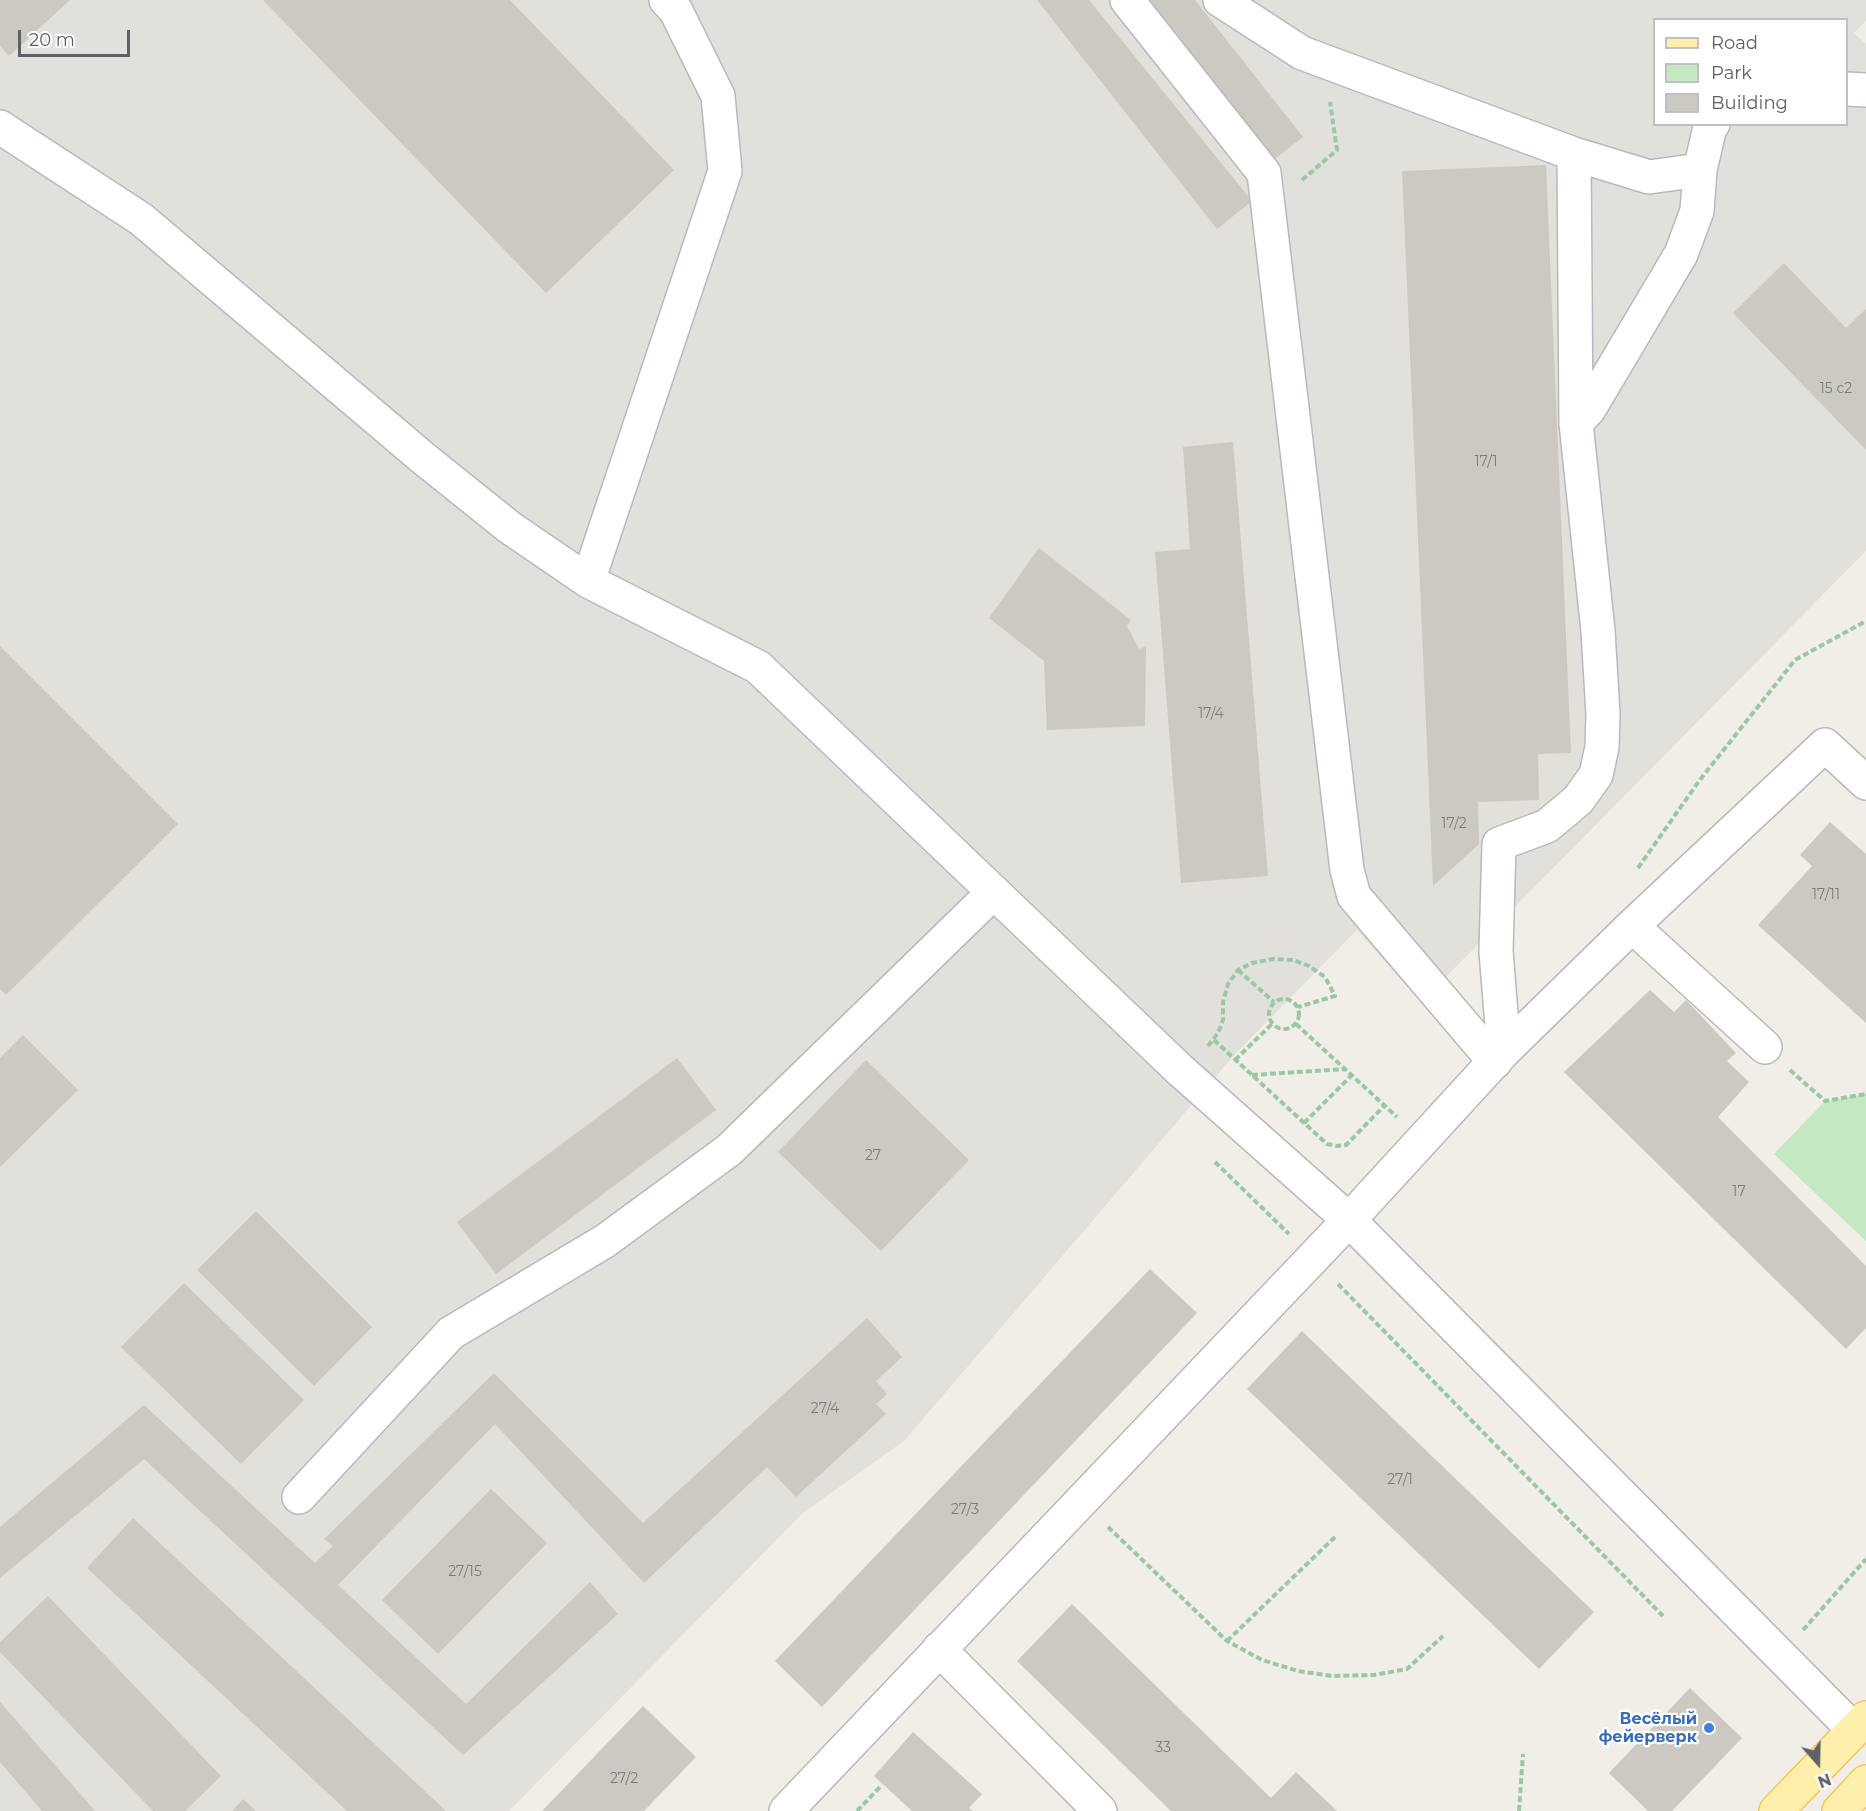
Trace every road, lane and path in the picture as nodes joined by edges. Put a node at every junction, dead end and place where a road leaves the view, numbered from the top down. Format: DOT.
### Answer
graph roads {
  1 [pos="666,0"];
  2 [pos="1127,0"];
  3 [pos="1220,0"];
  4 [pos="1325,62"];
  5 [pos="1848,89"];
  6 [pos="1866,90"];
  7 [pos="1711,126"];
  8 [pos="0,127"];
  9 [pos="1574,154"];
  10 [pos="1700,170"];
  11 [pos="1268,218"];
  12 [pos="1576,423"];
  13 [pos="588,581"];
  14 [pos="1866,621"];
  15 [pos="1866,783"];
  16 [pos="1638,868"];
  17 [pos="994,892"];
  18 [pos="1632,926"];
  19 [pos="1238,970"];
  20 [pos="1274,1002"];
  21 [pos="1298,1007"];
  22 [pos="1272,1024"];
  23 [pos="1296,1024"];
  24 [pos="1214,1040"];
  25 [pos="1765,1047"];
  26 [pos="1499,1057"];
  27 [pos="1235,1060"];
  28 [pos="1346,1069"];
  29 [pos="1182,1073"];
  30 [pos="1252,1075"];
  31 [pos="1352,1075"];
  32 [pos="1866,1094"];
  33 [pos="1385,1105"];
  34 [pos="1304,1123"];
  35 [pos="1423,1141"];
  36 [pos="1215,1162"];
  37 [pos="1349,1220"];
  38 [pos="1313,1258"];
  39 [pos="300,1497"];
  40 [pos="1081,1501"];
  41 [pos="1336,1536"];
  42 [pos="1866,1559"];
  43 [pos="1663,1616"];
  44 [pos="1443,1636"];
  45 [pos="1227,1641"];
  46 [pos="939,1649"];
  47 [pos="1780,1655"];
  48 [pos="1860,1724"];
  49 [pos="1523,1754"];
  50 [pos="1866,1782"];
  51 [pos="882,1785"];
  52 [pos="786,1811"];
  53 [pos="857,1811"];
  54 [pos="1100,1811"];
  55 [pos="1519,1811"];
  56 [pos="1776,1811"];
  57 [pos="1839,1811"];
  1 -- 13 [label="lane"];
  2 -- 11 [label="lane"];
  3 -- 4 [label="lane"];
  4 -- 9 [label="lane"];
  4 -- 11 [label="path"];
  5 -- 6 [label="lane"];
  7 -- 10 [label="lane"];
  8 -- 13 [label="lane"];
  9 -- 10 [label="lane"];
  9 -- 12 [label="lane"];
  10 -- 12 [label="lane"];
  11 -- 26 [label="lane"];
  12 -- 26 [label="lane"];
  13 -- 17 [label="lane"];
  14 -- 16 [label="path"];
  15 -- 18 [label="lane"];
  17 -- 29 [label="lane"];
  17 -- 39 [label="lane"];
  18 -- 25 [label="lane"];
  18 -- 26 [label="lane"];
  19 -- 20 [label="path"];
  19 -- 21 [label="path"];
  19 -- 24 [label="path"];
  20 -- 21 [label="path"];
  20 -- 22 [label="path"];
  21 -- 23 [label="path"];
  22 -- 23 [label="path"];
  22 -- 27 [label="path"];
  23 -- 28 [label="path"];
  24 -- 27 [label="path"];
  24 -- 29 [label="path"];
  25 -- 32 [label="path"];
  26 -- 35 [label="lane"];
  27 -- 30 [label="path"];
  28 -- 30 [label="path"];
  28 -- 31 [label="path"];
  29 -- 37 [label="lane"];
  30 -- 34 [label="path"];
  31 -- 33 [label="path"];
  31 -- 34 [label="path"];
  33 -- 34 [label="path"];
  33 -- 35 [label="path"];
  35 -- 37 [label="lane"];
  36 -- 38 [label="path"];
  37 -- 38 [label="lane"];
  37 -- 47 [label="lane"];
  38 -- 40 [label="lane"];
  38 -- 43 [label="path"];
  40 -- 45 [label="path"];
  40 -- 46 [label="lane"];
  41 -- 45 [label="path"];
  42 -- 47 [label="path"];
  44 -- 45 [label="path"];
  46 -- 52 [label="lane"];
  46 -- 54 [label="lane"];
  47 -- 48 [label="lane"];
  48 -- 56 [label="main road"];
  49 -- 55 [label="path"];
  50 -- 57 [label="main road"];
  51 -- 53 [label="path"];
}
